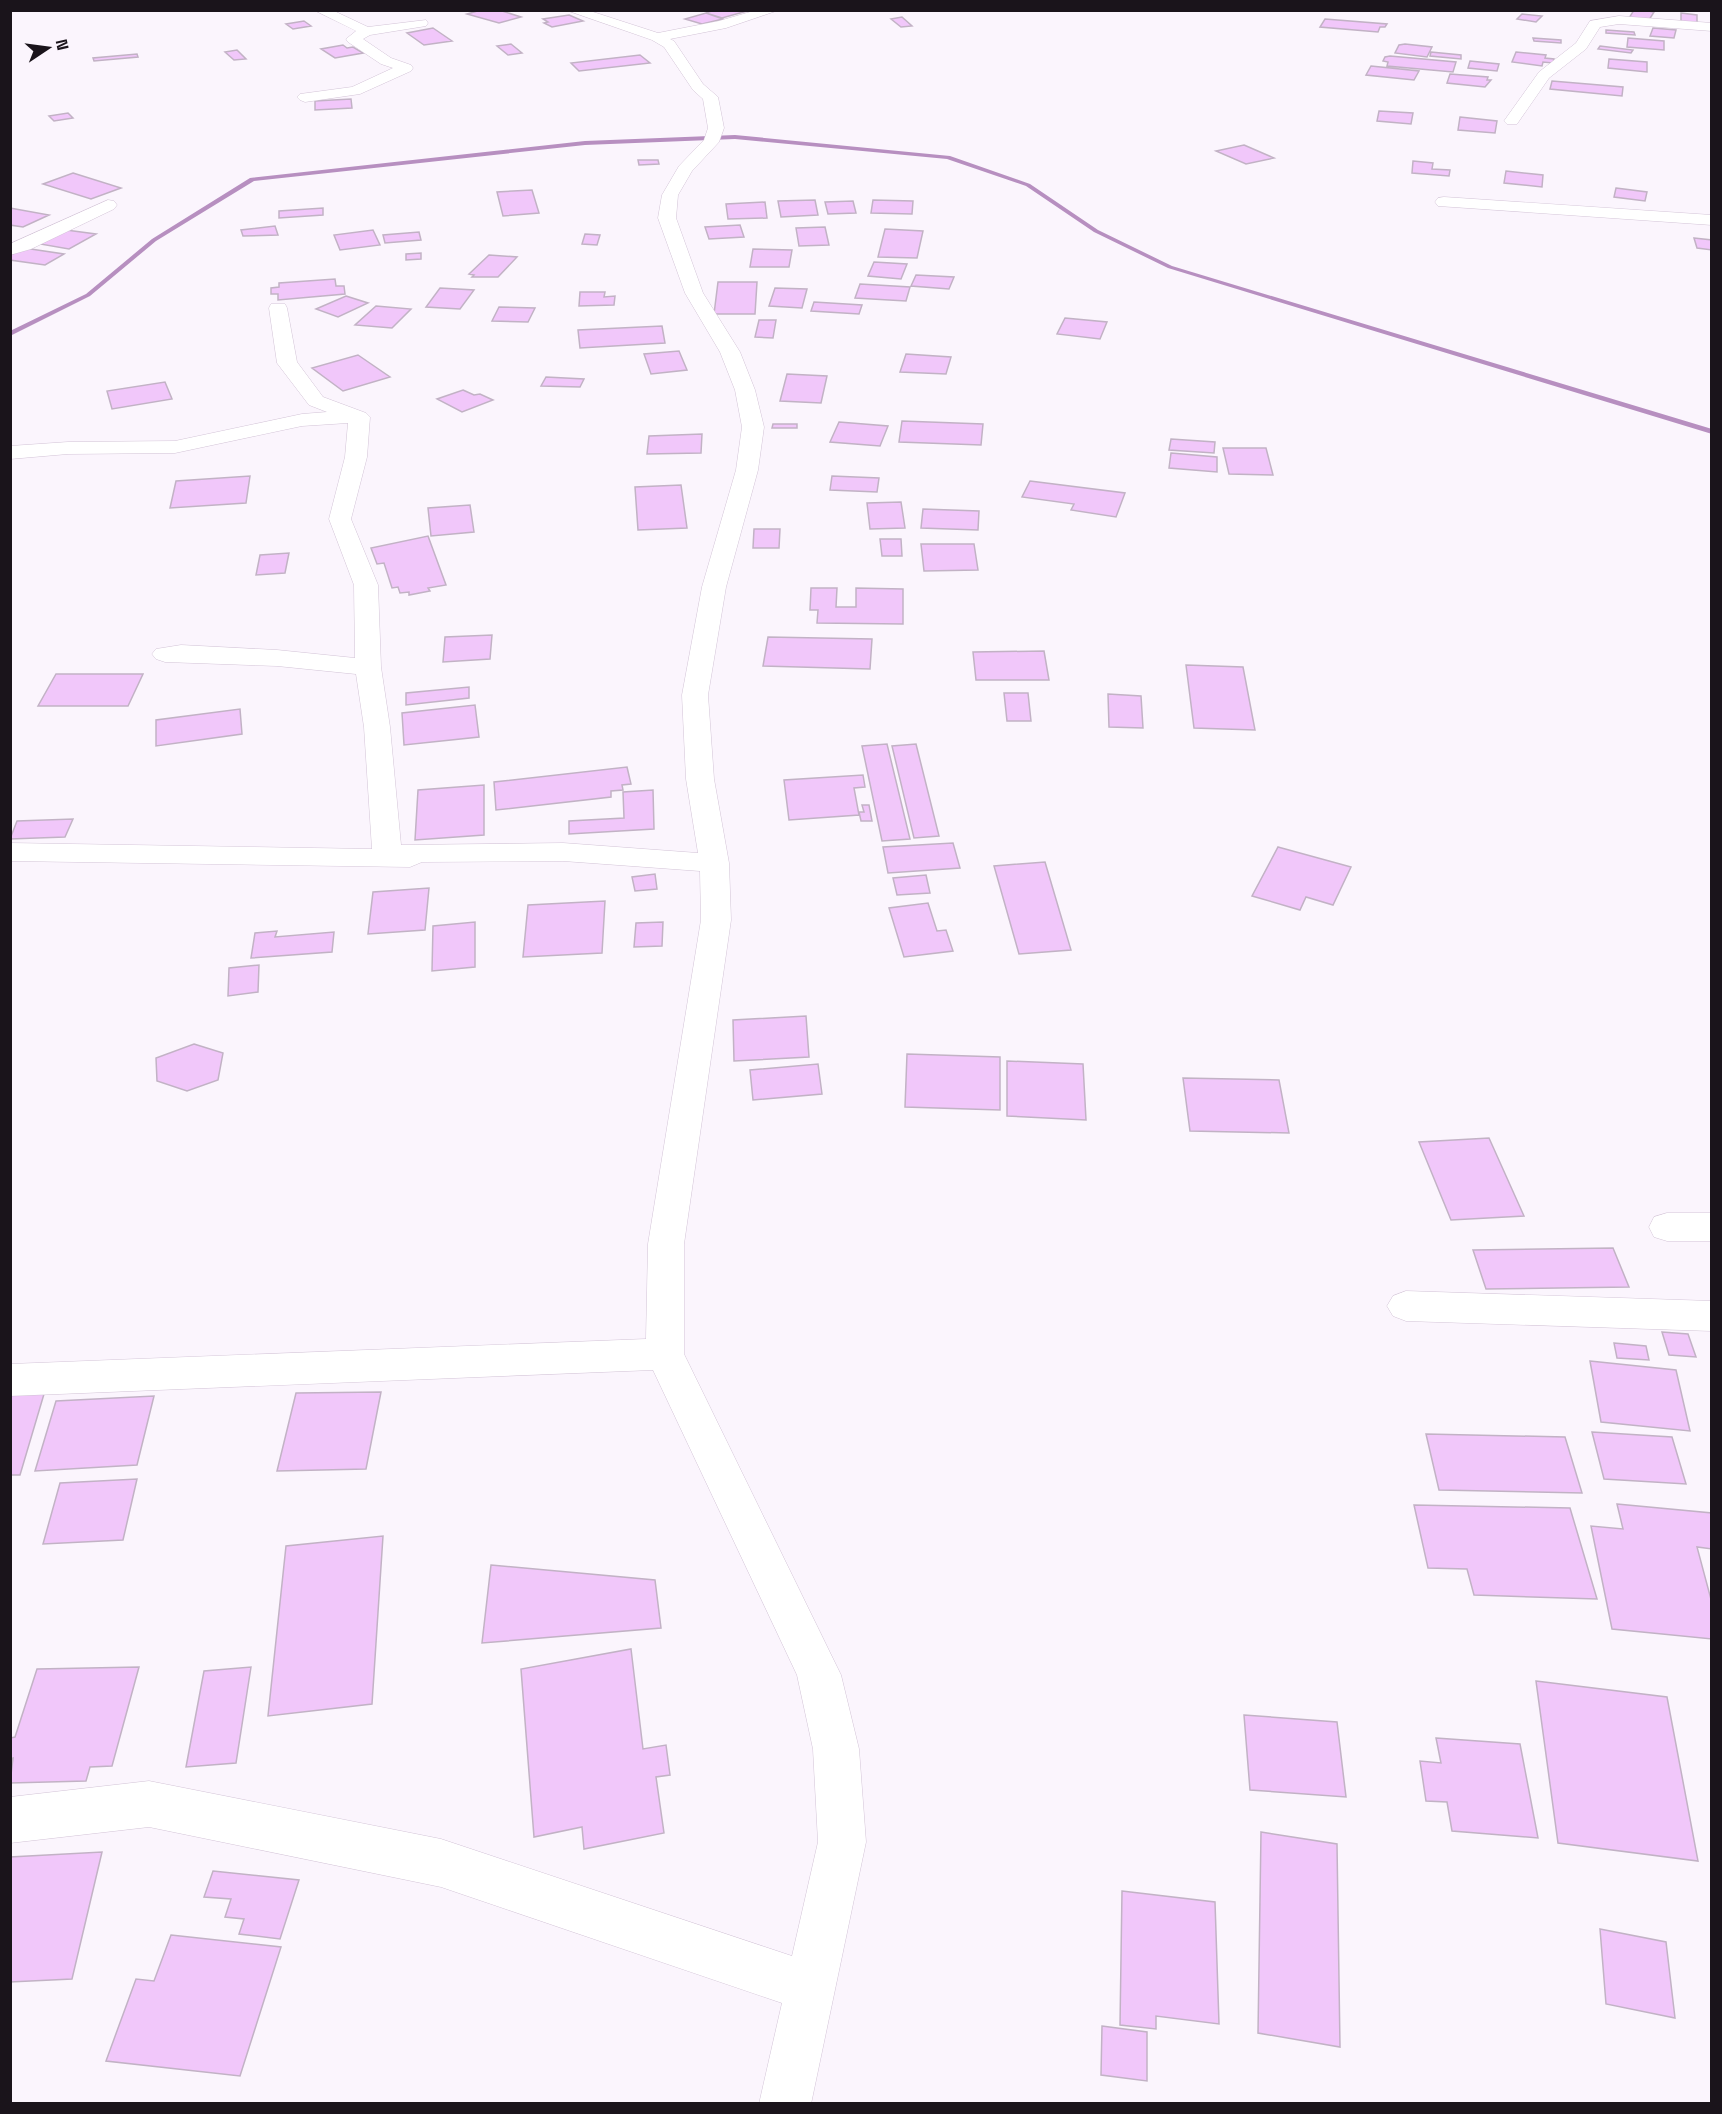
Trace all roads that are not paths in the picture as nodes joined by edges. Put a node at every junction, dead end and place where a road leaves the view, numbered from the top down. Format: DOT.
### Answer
graph roads {
  1 [pos="320,10"];
  2 [pos="572,10"];
  3 [pos="773,10"];
  4 [pos="421,23"];
  5 [pos="1712,27"];
  6 [pos="366,31"];
  7 [pos="657,37"];
  8 [pos="305,97"];
  9 [pos="1512,121"];
  10 [pos="1444,202"];
  11 [pos="108,205"];
  12 [pos="1712,220"];
  13 [pos="10,250"];
  14 [pos="278,308"];
  15 [pos="359,417"];
  16 [pos="10,453"];
  17 [pos="165,654"];
  18 [pos="368,667"];
  19 [pos="10,852"];
  20 [pos="714,863"];
  21 [pos="1667,1227"];
  22 [pos="1712,1227"];
  23 [pos="1406,1306"];
  24 [pos="1712,1316"];
  25 [pos="665,1354"];
  26 [pos="10,1380"];
  27 [pos="10,1820"];
  28 [pos="810,1987"];
  29 [pos="785,2103"];
  1 -- 6 [label="street"];
  2 -- 7 [label="street"];
  3 -- 7 [label="street"];
  4 -- 6 [label="street"];
  5 -- 9 [label="street"];
  6 -- 8 [label="street"];
  7 -- 20 [label="street"];
  10 -- 12 [label="street"];
  11 -- 13 [label="street"];
  14 -- 15 [label="street"];
  15 -- 16 [label="street"];
  15 -- 18 [label="street"];
  17 -- 18 [label="street"];
  18 -- 20 [label="street"];
  19 -- 20 [label="street"];
  20 -- 25 [label="street"];
  21 -- 22 [label="street"];
  23 -- 24 [label="street"];
  25 -- 26 [label="street"];
  25 -- 28 [label="street"];
  27 -- 28 [label="street"];
  28 -- 29 [label="street"];
}
